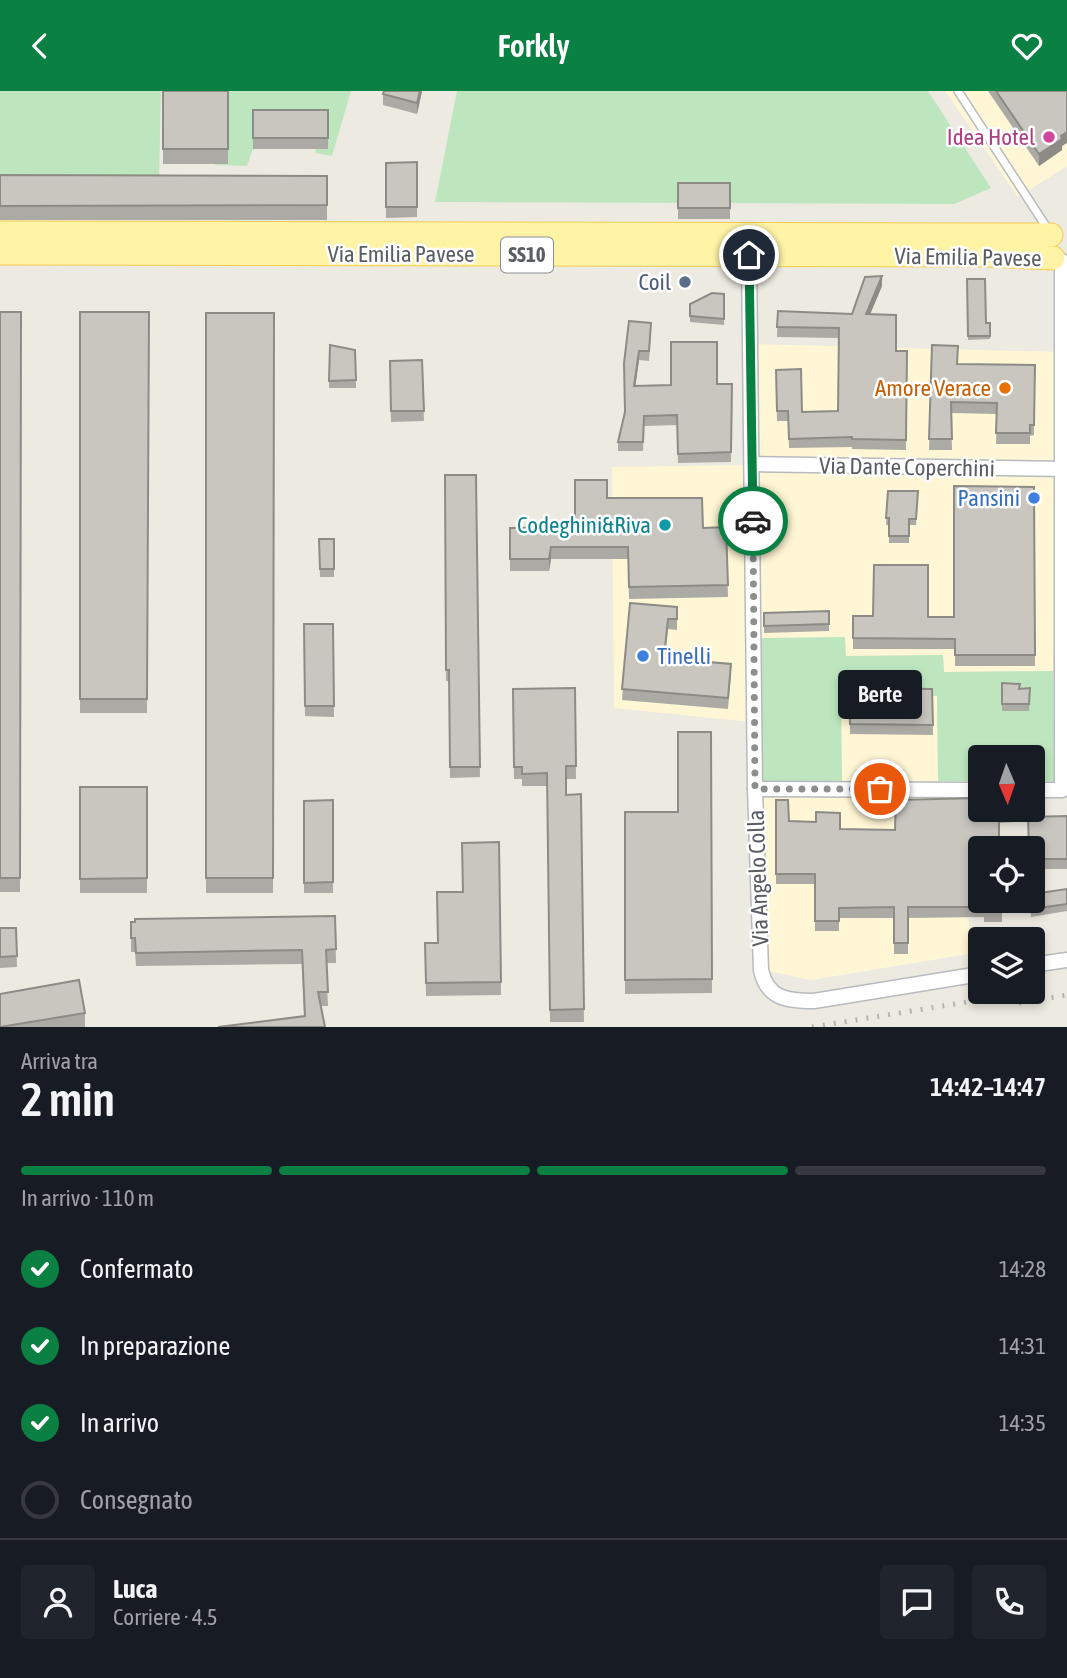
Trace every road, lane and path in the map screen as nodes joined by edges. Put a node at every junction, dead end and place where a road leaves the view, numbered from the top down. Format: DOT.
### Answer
graph roads {
  1 [pos="958,91"];
  2 [pos="0,233"];
  3 [pos="1060,249"];
  4 [pos="0,253"];
  5 [pos="749,255"];
  6 [pos="753,464"];
  7 [pos="1065,469"];
  8 [pos="755,789"];
  9 [pos="968,790"];
  10 [pos="1045,790"];
  11 [pos="1067,960"];
  12 [pos="1045,963"];
  13 [pos="968,976"];
  1 -- 3 [label="lane"];
  2 -- 3 [label="main road, Via Emilia Pavese / SS10"];
  3 -- 5 [label="main road, Via Emilia Pavese / SS10"];
  3 -- 7 [label="street"];
  4 -- 5 [label="main road, Via Emilia Pavese / SS10"];
  5 -- 6 [label="street, Via Angelo Colla"];
  6 -- 7 [label="street, Via Dante Coperchini"];
  6 -- 8 [label="street, Via Angelo Colla"];
  7 -- 10 [label="street"];
  8 -- 9 [label="street"];
  8 -- 13 [label="street, Via Angelo Colla"];
  11 -- 12 [label="street"];
}
